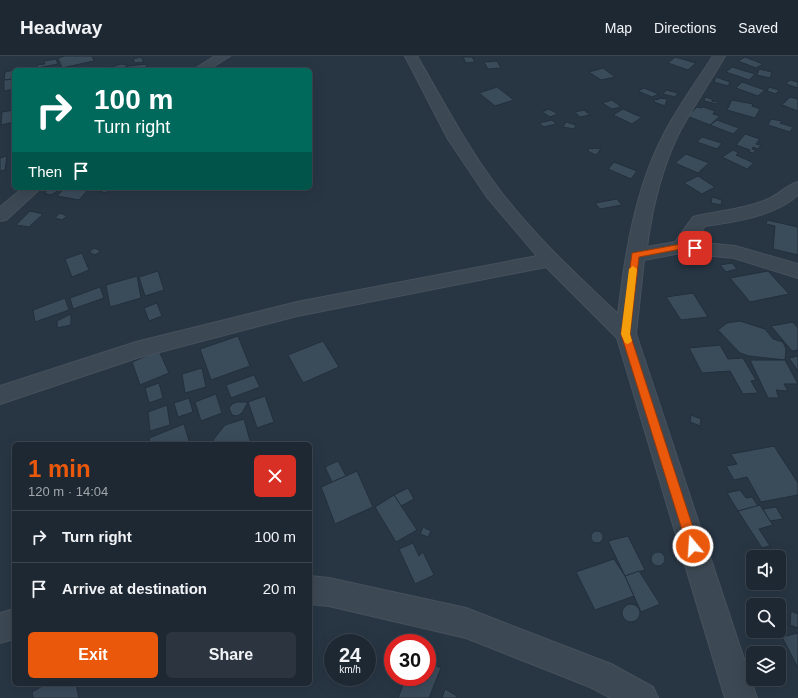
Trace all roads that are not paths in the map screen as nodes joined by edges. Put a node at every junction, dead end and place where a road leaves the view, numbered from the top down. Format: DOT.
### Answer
graph roads {
  1 [pos="224,56"];
  2 [pos="411,56"];
  3 [pos="718,56"];
  4 [pos="203,68"];
  5 [pos="798,187"];
  6 [pos="31,190"];
  7 [pos="0,216"];
  8 [pos="681,247"];
  9 [pos="635,255"];
  10 [pos="550,260"];
  11 [pos="798,271"];
  12 [pos="626,334"];
  13 [pos="0,396"];
  14 [pos="312,590"];
  15 [pos="12,625"];
  16 [pos="0,628"];
  17 [pos="642,698"];
  18 [pos="741,698"];
  1 -- 4 [label="street"];
  2 -- 10 [label="street"];
  3 -- 9 [label="street"];
  5 -- 8 [label="street"];
  6 -- 7 [label="street"];
  8 -- 9 [label="street"];
  8 -- 11 [label="street"];
  9 -- 12 [label="street"];
  10 -- 12 [label="street"];
  10 -- 13 [label="street"];
  12 -- 18 [label="street"];
  14 -- 17 [label="street"];
  15 -- 16 [label="street"];
}
